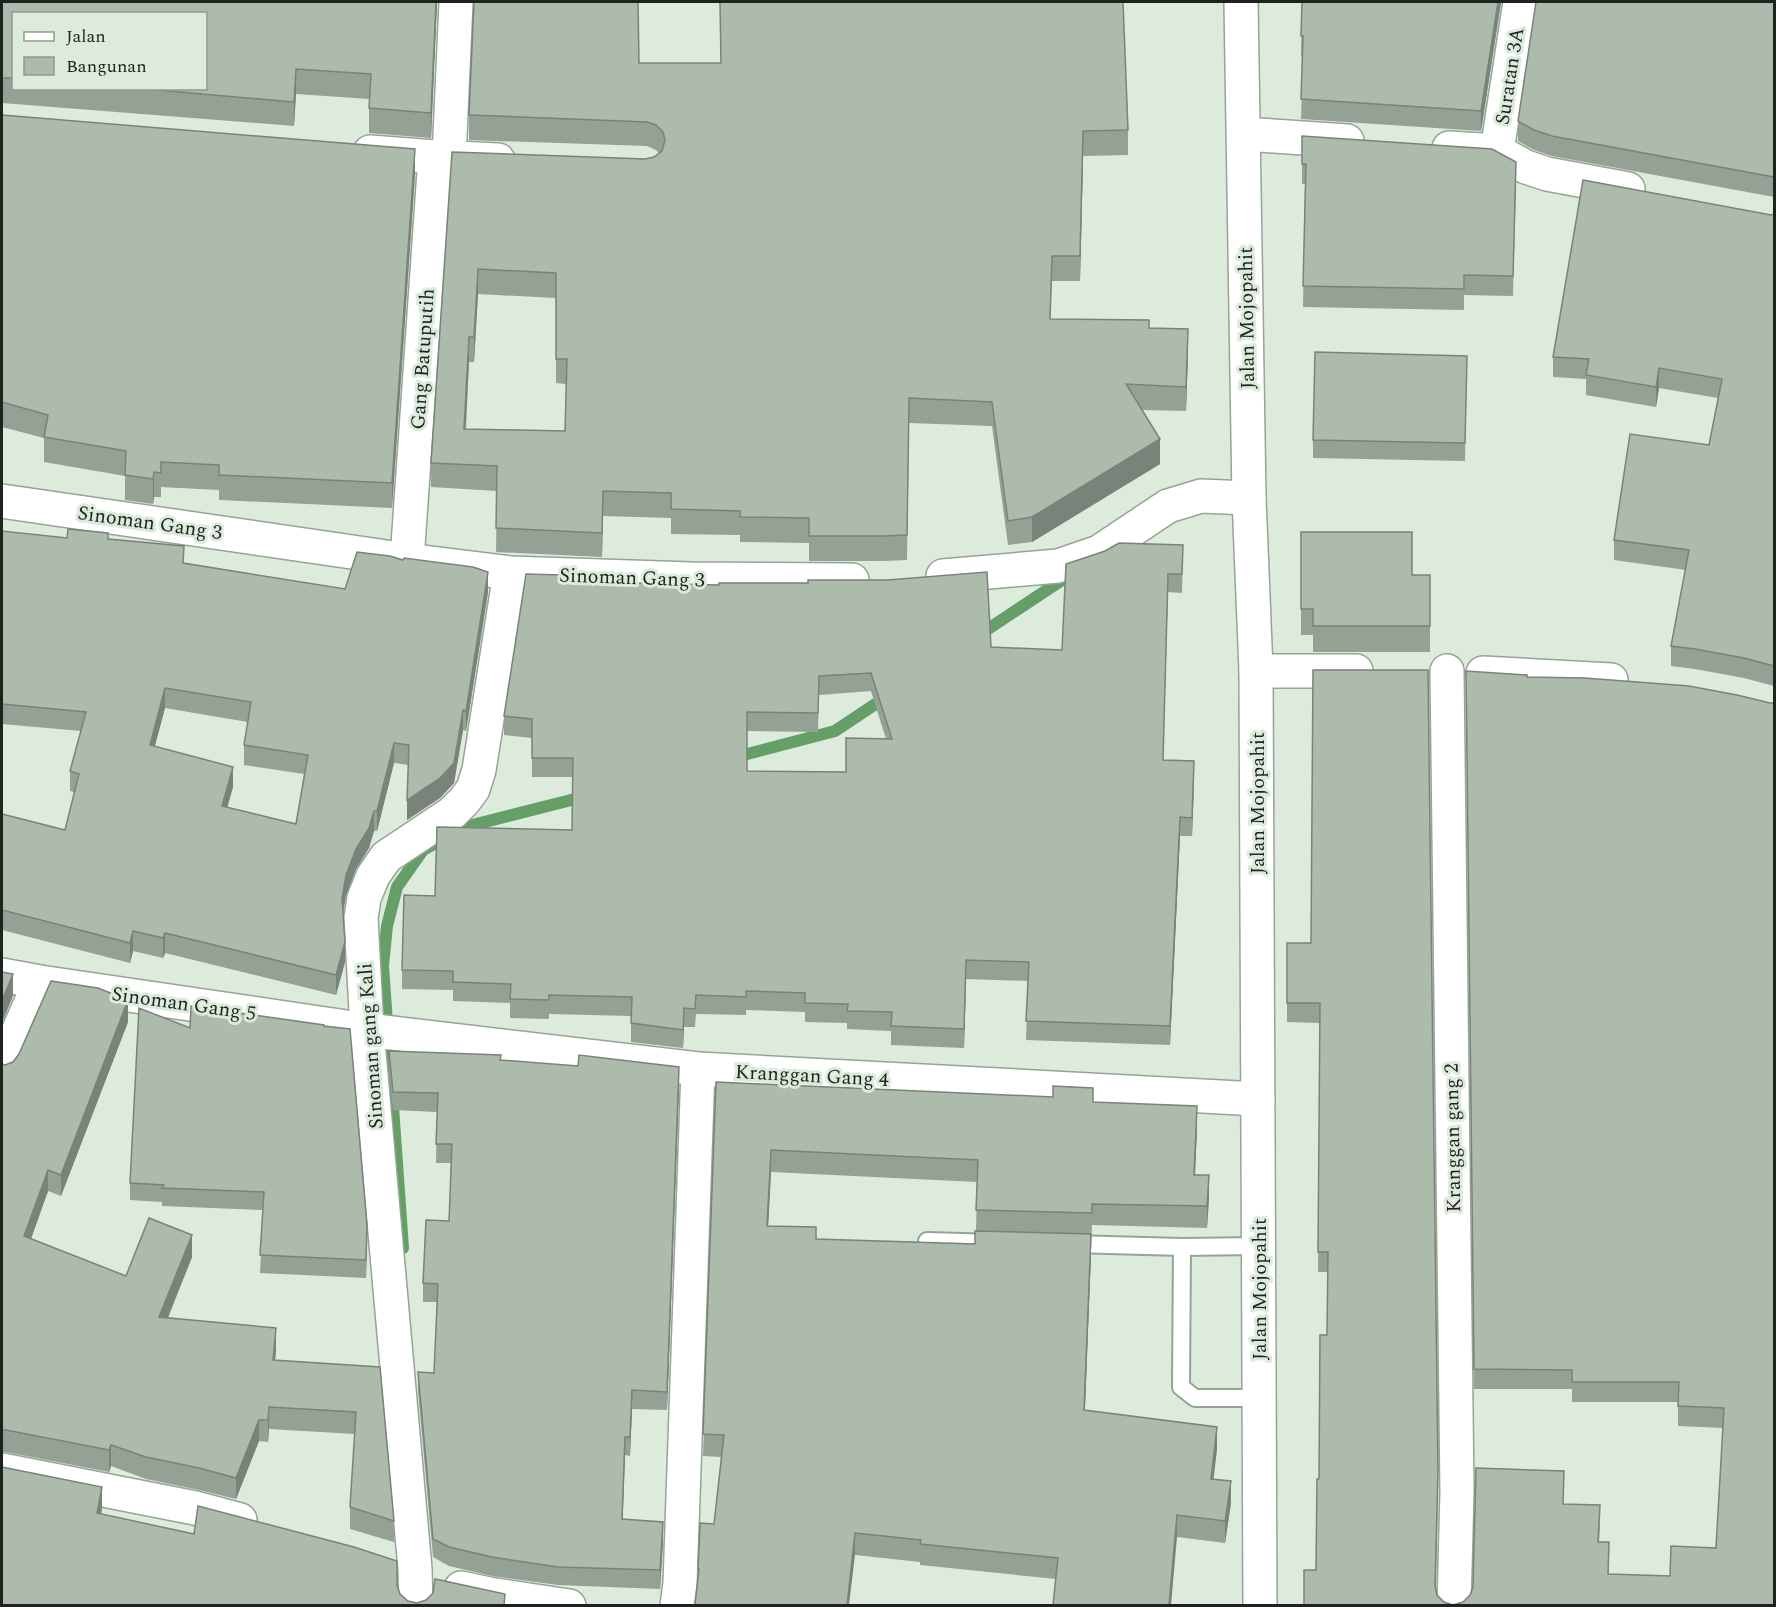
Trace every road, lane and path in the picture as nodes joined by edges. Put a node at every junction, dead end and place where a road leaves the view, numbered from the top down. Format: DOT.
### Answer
graph roads {
  1 [pos="456,2"];
  2 [pos="1241,2"];
  3 [pos="1520,2"];
  4 [pos="1244,135"];
  5 [pos="1370,143"];
  6 [pos="1416,146"];
  7 [pos="342,150"];
  8 [pos="1497,151"];
  9 [pos="442,158"];
  10 [pos="530,161"];
  11 [pos="1660,195"];
  12 [pos="1249,498"];
  13 [pos="2,501"];
  14 [pos="407,560"];
  15 [pos="510,573"];
  16 [pos="1256,670"];
  17 [pos="1447,670"];
  18 [pos="1637,682"];
  19 [pos="2,975"];
  20 [pos="40,982"];
  21 [pos="367,1030"];
  22 [pos="2,1068"];
  23 [pos="698,1069"];
  24 [pos="1258,1099"];
  25 [pos="927,1242"];
  26 [pos="1008,1243"];
  27 [pos="1055,1244"];
  28 [pos="1259,1246"];
  29 [pos="1182,1247"];
  30 [pos="1259,1398"];
  31 [pos="2,1470"];
  32 [pos="272,1528"];
  33 [pos="381,1558"];
  34 [pos="428,1576"];
  35 [pos="416,1605"];
  36 [pos="569,1605"];
  37 [pos="677,1605"];
  38 [pos="1260,1605"];
  39 [pos="1454,1605"];
  1 -- 9 [label="street, Gang Batuputih"];
  2 -- 4 [label="street, Jalan Mojopahit"];
  3 -- 8 [label="street, Suratan 3A"];
  4 -- 5 [label="street"];
  4 -- 12 [label="street, Jalan Mojopahit"];
  6 -- 8 [label="street"];
  7 -- 9 [label="street"];
  8 -- 11 [label="street"];
  9 -- 10 [label="street"];
  9 -- 14 [label="street, Gang Batuputih"];
  12 -- 15 [label="street, Sinoman Gang 3"];
  12 -- 16 [label="street, Jalan Mojopahit"];
  13 -- 14 [label="street, Sinoman Gang 3"];
  14 -- 15 [label="street, Sinoman Gang 3"];
  15 -- 21 [label="street, Sinoman gang Kali"];
  16 -- 17 [label="street"];
  16 -- 24 [label="street, Jalan Mojopahit"];
  17 -- 18 [label="street"];
  17 -- 39 [label="street, Kranggan gang 2"];
  19 -- 20 [label="street, Sinoman Gang 5"];
  20 -- 21 [label="street, Sinoman Gang 5"];
  20 -- 22 [label="street"];
  21 -- 23 [label="street, Kranggan Gang 4"];
  21 -- 34 [label="street, Sinoman gang Kali"];
  23 -- 24 [label="street, Kranggan Gang 4"];
  23 -- 37 [label="street"];
  24 -- 28 [label="street, Jalan Mojopahit"];
  25 -- 26 [label="lane"];
  27 -- 29 [label="lane"];
  28 -- 29 [label="lane"];
  28 -- 30 [label="street, Jalan Mojopahit"];
  29 -- 30 [label="lane"];
  30 -- 38 [label="street, Jalan Mojopahit"];
  31 -- 32 [label="street"];
  33 -- 34 [label="street"];
  34 -- 35 [label="street, Sinoman gang Kali"];
  34 -- 36 [label="street"];
}
